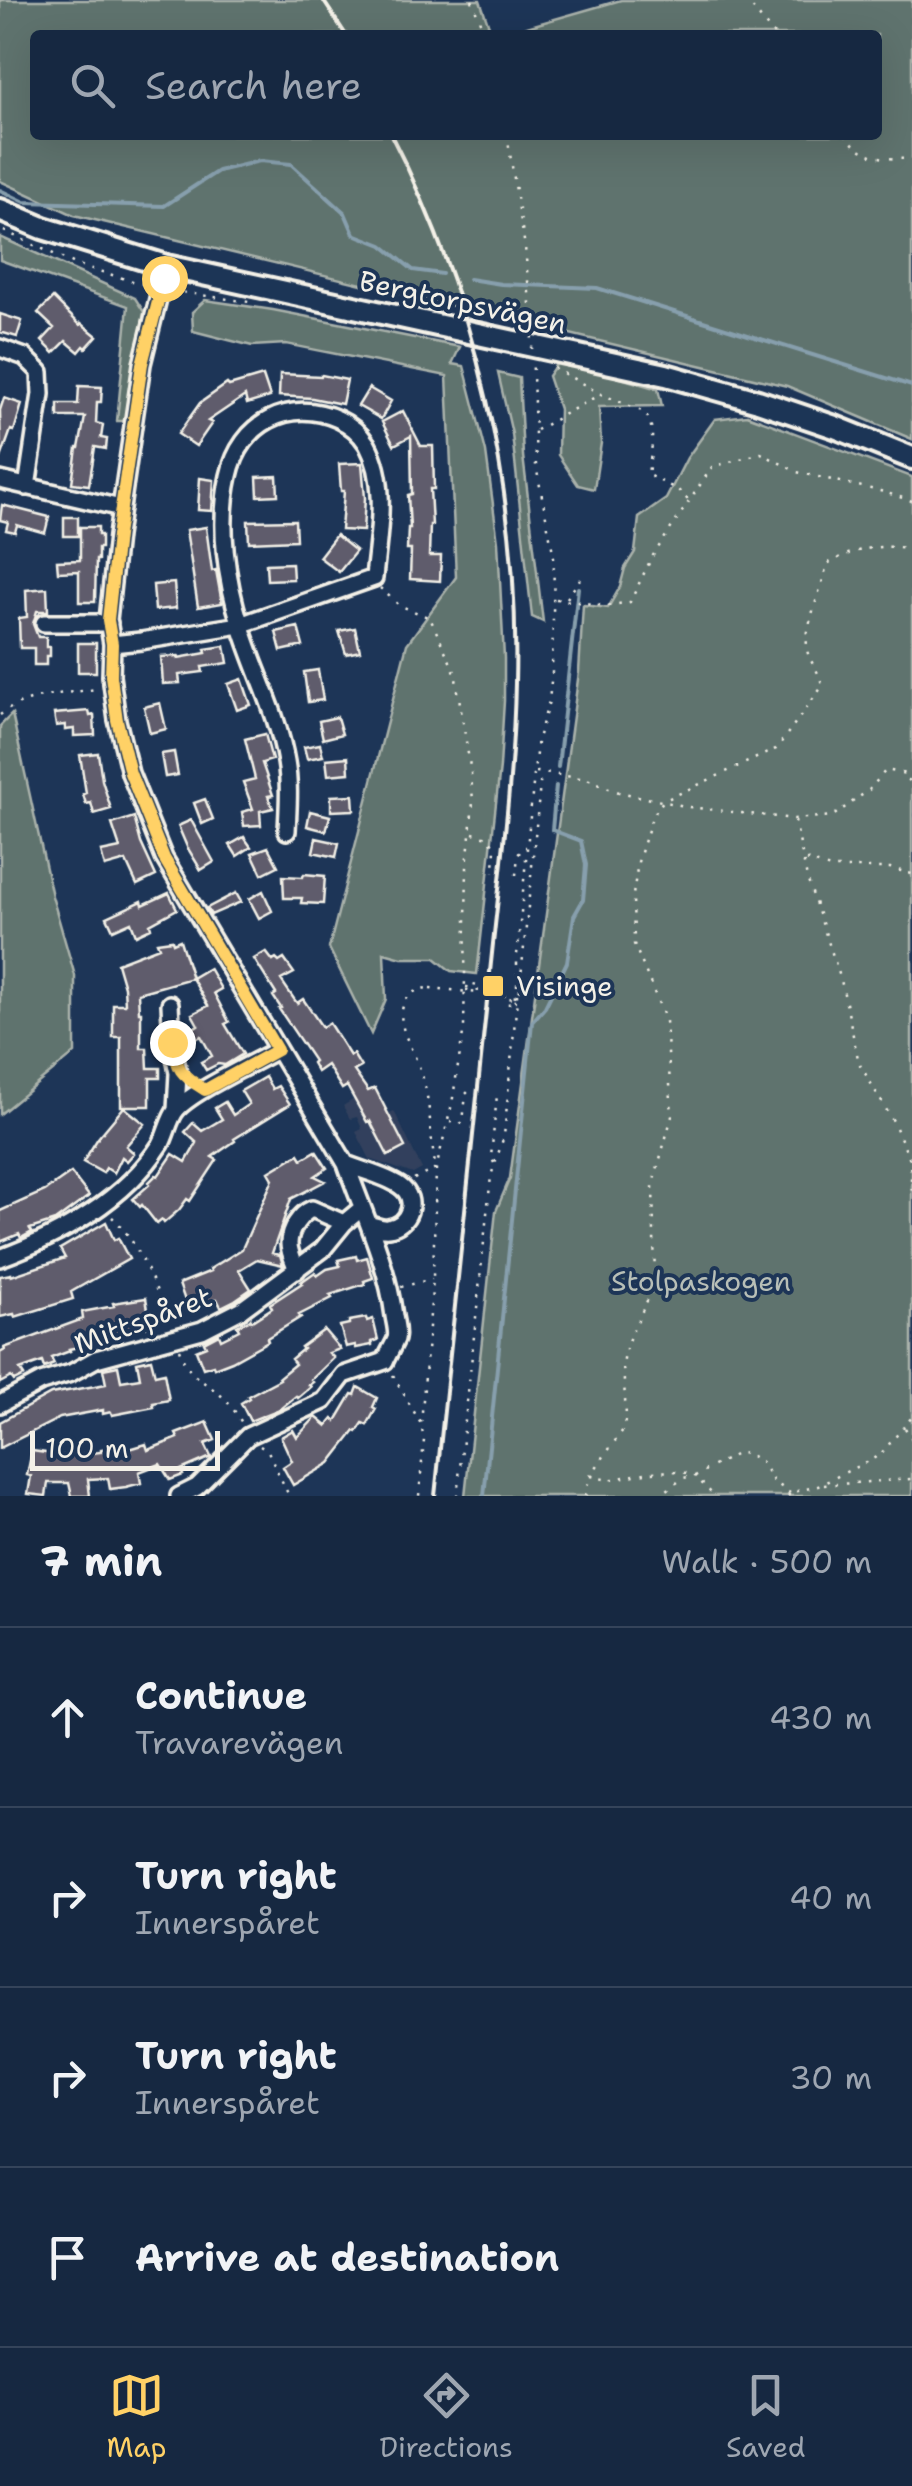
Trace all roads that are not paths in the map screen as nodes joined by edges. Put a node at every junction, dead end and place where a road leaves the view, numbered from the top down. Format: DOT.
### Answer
graph roads {
  1 [pos="0,210"];
  2 [pos="166,266"];
  3 [pos="0,348"];
  4 [pos="912,458"];
  5 [pos="0,480"];
  6 [pos="27,487"];
  7 [pos="122,508"];
  8 [pos="44,623"];
  9 [pos="109,624"];
  10 [pos="240,624"];
  11 [pos="112,644"];
  12 [pos="286,831"];
  13 [pos="170,1004"];
  14 [pos="277,1050"];
  15 [pos="178,1068"];
  16 [pos="205,1090"];
  17 [pos="176,1110"];
  18 [pos="346,1164"];
  19 [pos="362,1208"];
  20 [pos="344,1223"];
  21 [pos="372,1225"];
  22 [pos="0,1258"];
  23 [pos="297,1270"];
  24 [pos="0,1404"];
  25 [pos="179,1496"];
  1 -- 2 [label="main road, Bergtorpsvägen"];
  2 -- 4 [label="main road, Bergtorpsvägen"];
  2 -- 7 [label="street"];
  3 -- 6 [label="street"];
  5 -- 6 [label="street"];
  6 -- 7 [label="street"];
  7 -- 9 [label="street"];
  8 -- 9 [label="street"];
  9 -- 11 [label="street"];
  10 -- 10 [label="street"];
  10 -- 11 [label="street"];
  10 -- 12 [label="street"];
  11 -- 14 [label="street"];
  13 -- 15 [label="street"];
  14 -- 16 [label="street"];
  14 -- 18 [label="street"];
  15 -- 16 [label="street"];
  15 -- 17 [label="street"];
  16 -- 17 [label="street"];
  17 -- 22 [label="street"];
  18 -- 19 [label="street"];
  18 -- 21 [label="street"];
  19 -- 20 [label="street, Mittspåret"];
  19 -- 21 [label="street"];
  20 -- 23 [label="street, Mittspåret"];
  20 -- 23 [label="street"];
  21 -- 25 [label="street"];
  23 -- 24 [label="street, Mittspåret"];
}
